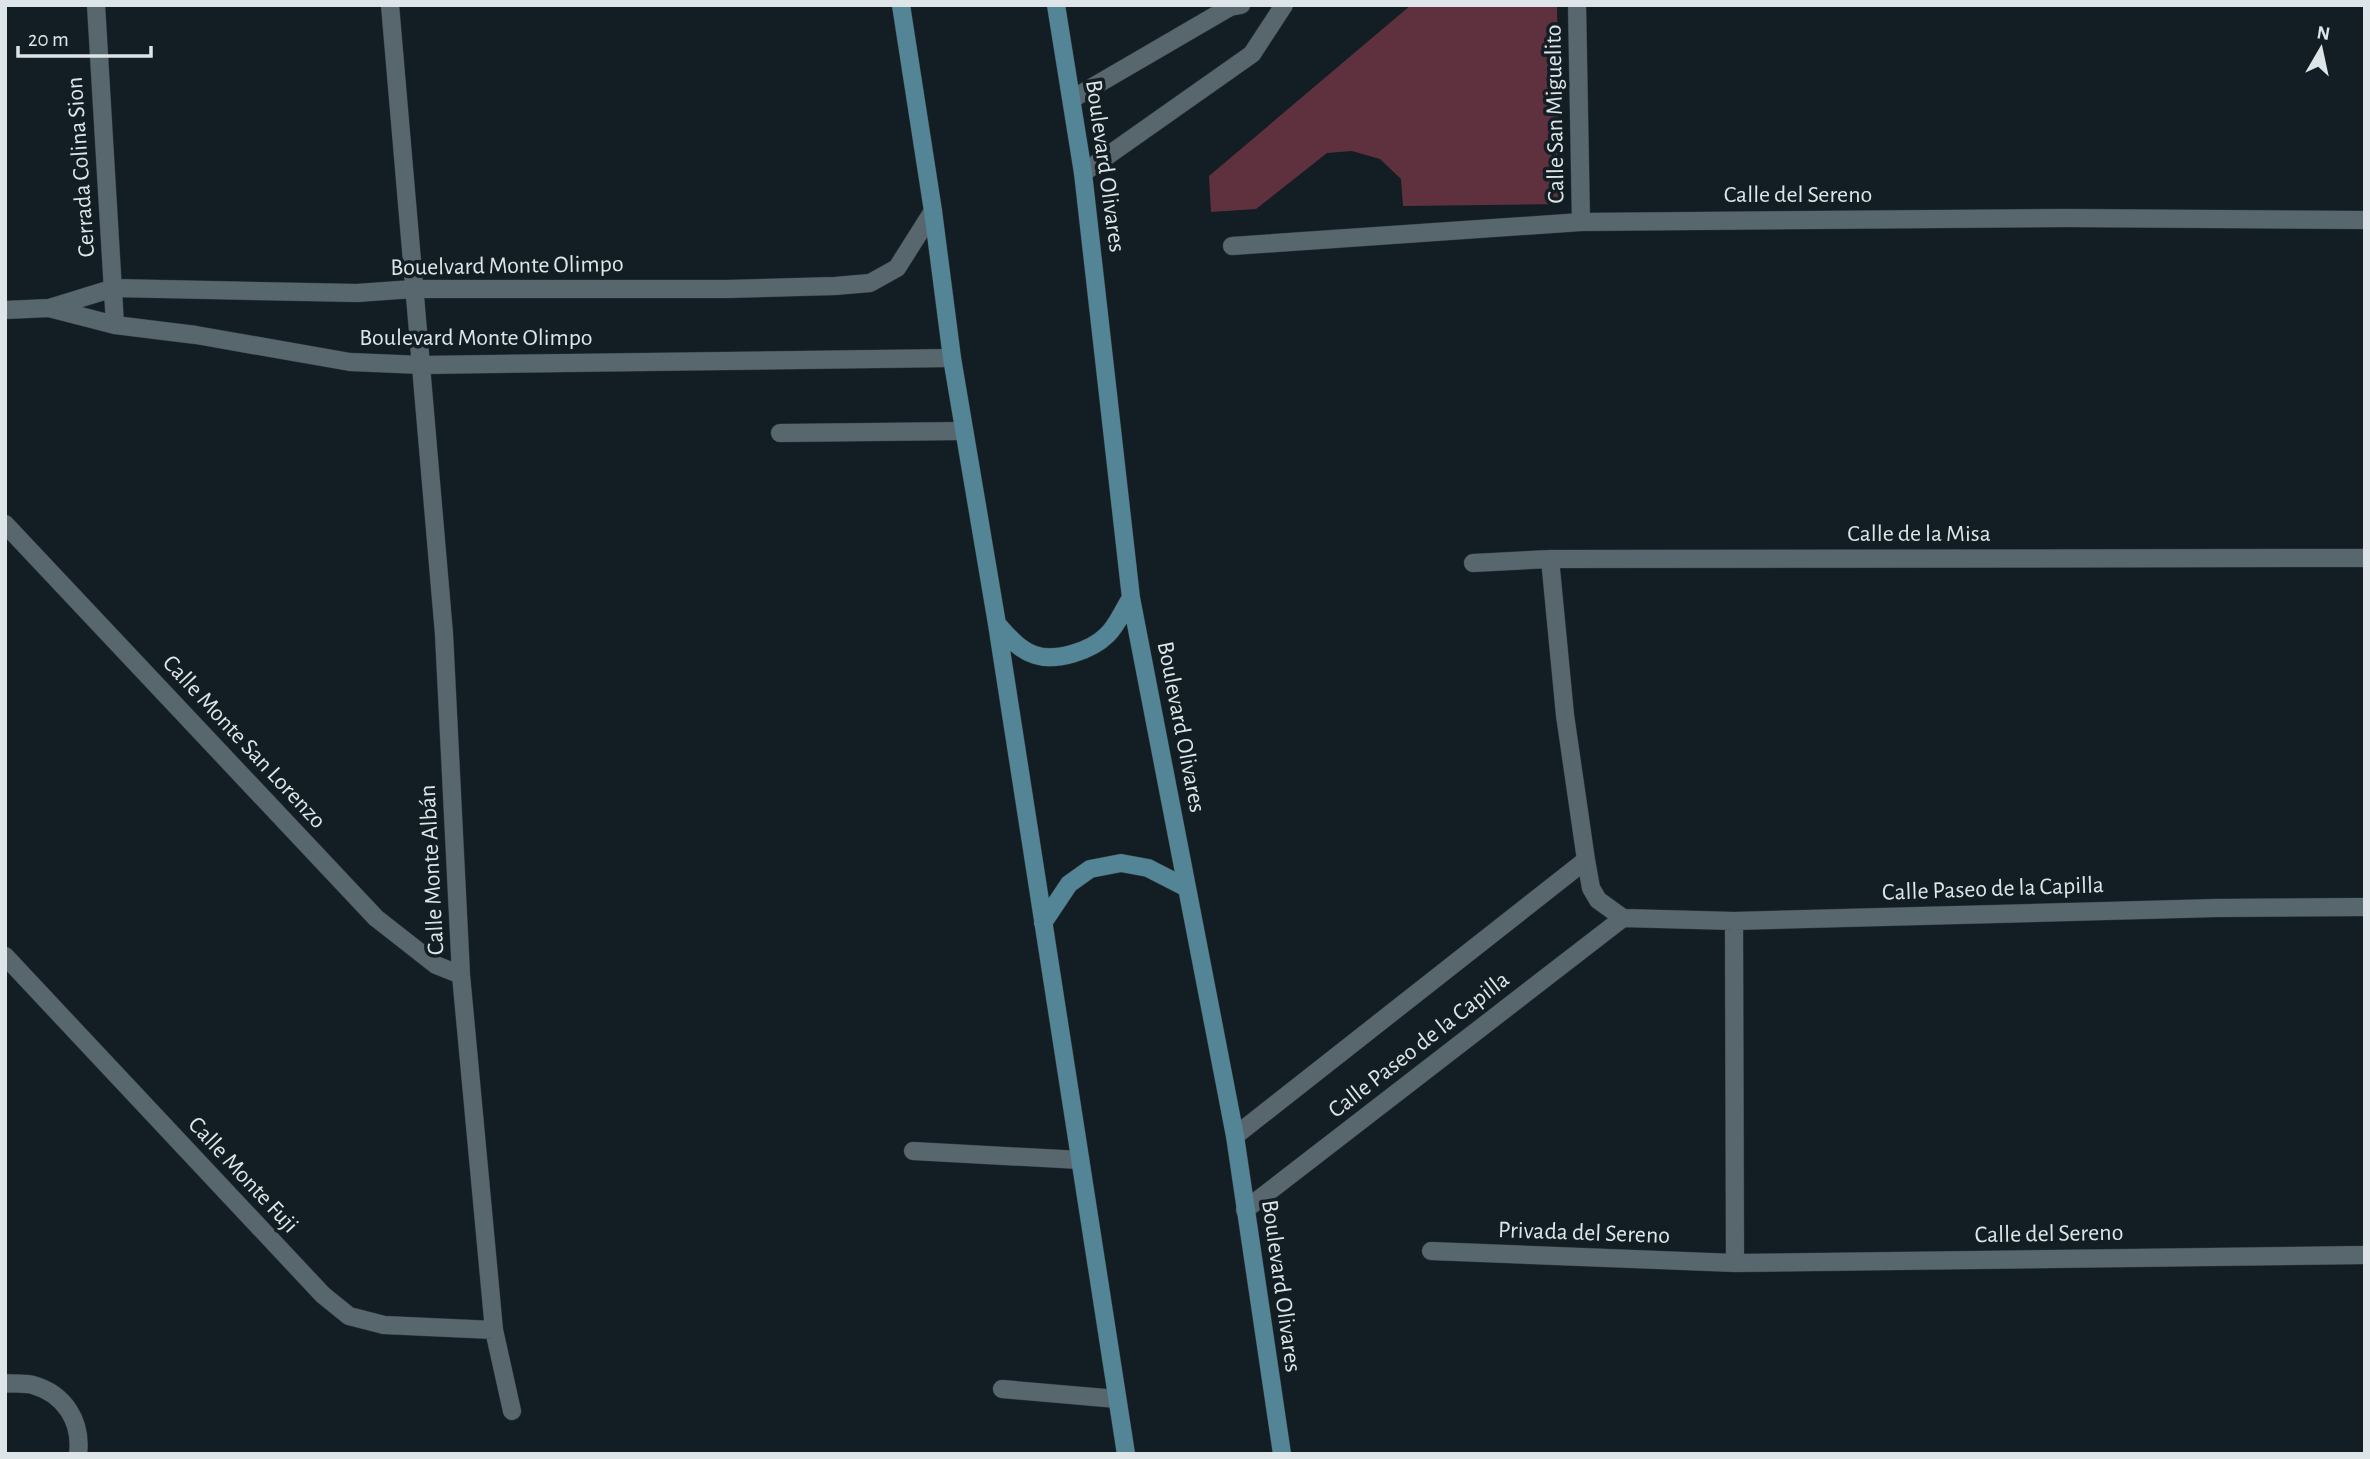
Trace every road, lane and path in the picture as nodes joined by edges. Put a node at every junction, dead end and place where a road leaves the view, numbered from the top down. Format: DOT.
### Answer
graph roads {
  1 [pos="96,5"];
  2 [pos="390,5"];
  3 [pos="901,5"];
  4 [pos="1056,5"];
  5 [pos="1241,5"];
  6 [pos="1284,5"];
  7 [pos="1577,5"];
  8 [pos="1072,99"];
  9 [pos="1083,173"];
  10 [pos="933,211"];
  11 [pos="2365,220"];
  12 [pos="1581,222"];
  13 [pos="1231,246"];
  14 [pos="114,288"];
  15 [pos="413,289"];
  16 [pos="49,308"];
  17 [pos="5,310"];
  18 [pos="115,325"];
  19 [pos="951,358"];
  20 [pos="422,365"];
  21 [pos="964,431"];
  22 [pos="780,433"];
  23 [pos="5,524"];
  24 [pos="2365,558"];
  25 [pos="1550,559"];
  26 [pos="1474,563"];
  27 [pos="1131,598"];
  28 [pos="997,624"];
  29 [pos="1586,860"];
  30 [pos="1187,888"];
  31 [pos="2365,907"];
  32 [pos="1623,918"];
  33 [pos="1734,920"];
  34 [pos="1043,923"];
  35 [pos="5,956"];
  36 [pos="461,975"];
  37 [pos="1235,1136"];
  38 [pos="914,1151"];
  39 [pos="1080,1160"];
  40 [pos="1245,1210"];
  41 [pos="1431,1251"];
  42 [pos="2365,1255"];
  43 [pos="1735,1263"];
  44 [pos="494,1330"];
  45 [pos="5,1383"];
  46 [pos="1002,1389"];
  47 [pos="1117,1399"];
  48 [pos="512,1411"];
  49 [pos="78,1454"];
  50 [pos="1126,1454"];
  51 [pos="1282,1454"];
  1 -- 14 [label="street, Cerrada Colina Sion"];
  2 -- 15 [label="street, Calle Monte Albán"];
  3 -- 10 [label="street"];
  4 -- 8 [label="street, Boulevard Olivares"];
  5 -- 8 [label="street"];
  6 -- 9 [label="street"];
  7 -- 12 [label="street, Calle San Miguelito"];
  8 -- 9 [label="street, Boulevard Olivares"];
  9 -- 27 [label="street, Boulevard Olivares"];
  10 -- 15 [label="street, Bouelvard Monte Olimpo"];
  10 -- 19 [label="street"];
  11 -- 12 [label="street, Calle del Sereno"];
  12 -- 13 [label="street, Calle del Sereno"];
  14 -- 15 [label="street, Bouelvard Monte Olimpo"];
  14 -- 16 [label="street, Bouelvard Monte Olimpo"];
  14 -- 18 [label="street, Cerrada Colina Sion"];
  15 -- 20 [label="street, Calle Monte Albán"];
  16 -- 17 [label="street, Boulevard Monte Olimpo"];
  16 -- 18 [label="street, Boulevard Monte Olimpo"];
  18 -- 20 [label="street, Boulevard Monte Olimpo"];
  19 -- 20 [label="street, Boulevard Monte Olimpo"];
  19 -- 21 [label="street"];
  20 -- 36 [label="street, Calle Monte Albán"];
  21 -- 22 [label="street"];
  21 -- 28 [label="street"];
  23 -- 36 [label="street, Calle Monte San Lorenzo"];
  24 -- 25 [label="street, Calle de la Misa"];
  25 -- 26 [label="street, Calle de la Misa"];
  25 -- 29 [label="street"];
  27 -- 28 [label="street"];
  27 -- 30 [label="street, Boulevard Olivares"];
  28 -- 34 [label="street"];
  29 -- 32 [label="street"];
  29 -- 37 [label="street, Calle Paseo de la Capilla"];
  30 -- 34 [label="street"];
  30 -- 37 [label="street, Boulevard Olivares"];
  31 -- 33 [label="street, Calle Paseo de la Capilla"];
  32 -- 33 [label="street, Calle Paseo de la Capilla"];
  32 -- 40 [label="street, Calle Paseo de la Capilla"];
  33 -- 43 [label="street"];
  34 -- 39 [label="street"];
  35 -- 44 [label="street, Calle Monte Fuji"];
  36 -- 44 [label="street, Calle Monte Albán"];
  37 -- 40 [label="street, Boulevard Olivares"];
  38 -- 39 [label="street"];
  39 -- 47 [label="street"];
  40 -- 51 [label="street, Boulevard Olivares"];
  41 -- 43 [label="street, Privada del Sereno"];
  42 -- 43 [label="street, Calle del Sereno"];
  44 -- 48 [label="street, Calle Monte Albán"];
  45 -- 49 [label="street"];
  46 -- 47 [label="street"];
  47 -- 50 [label="street"];
}
